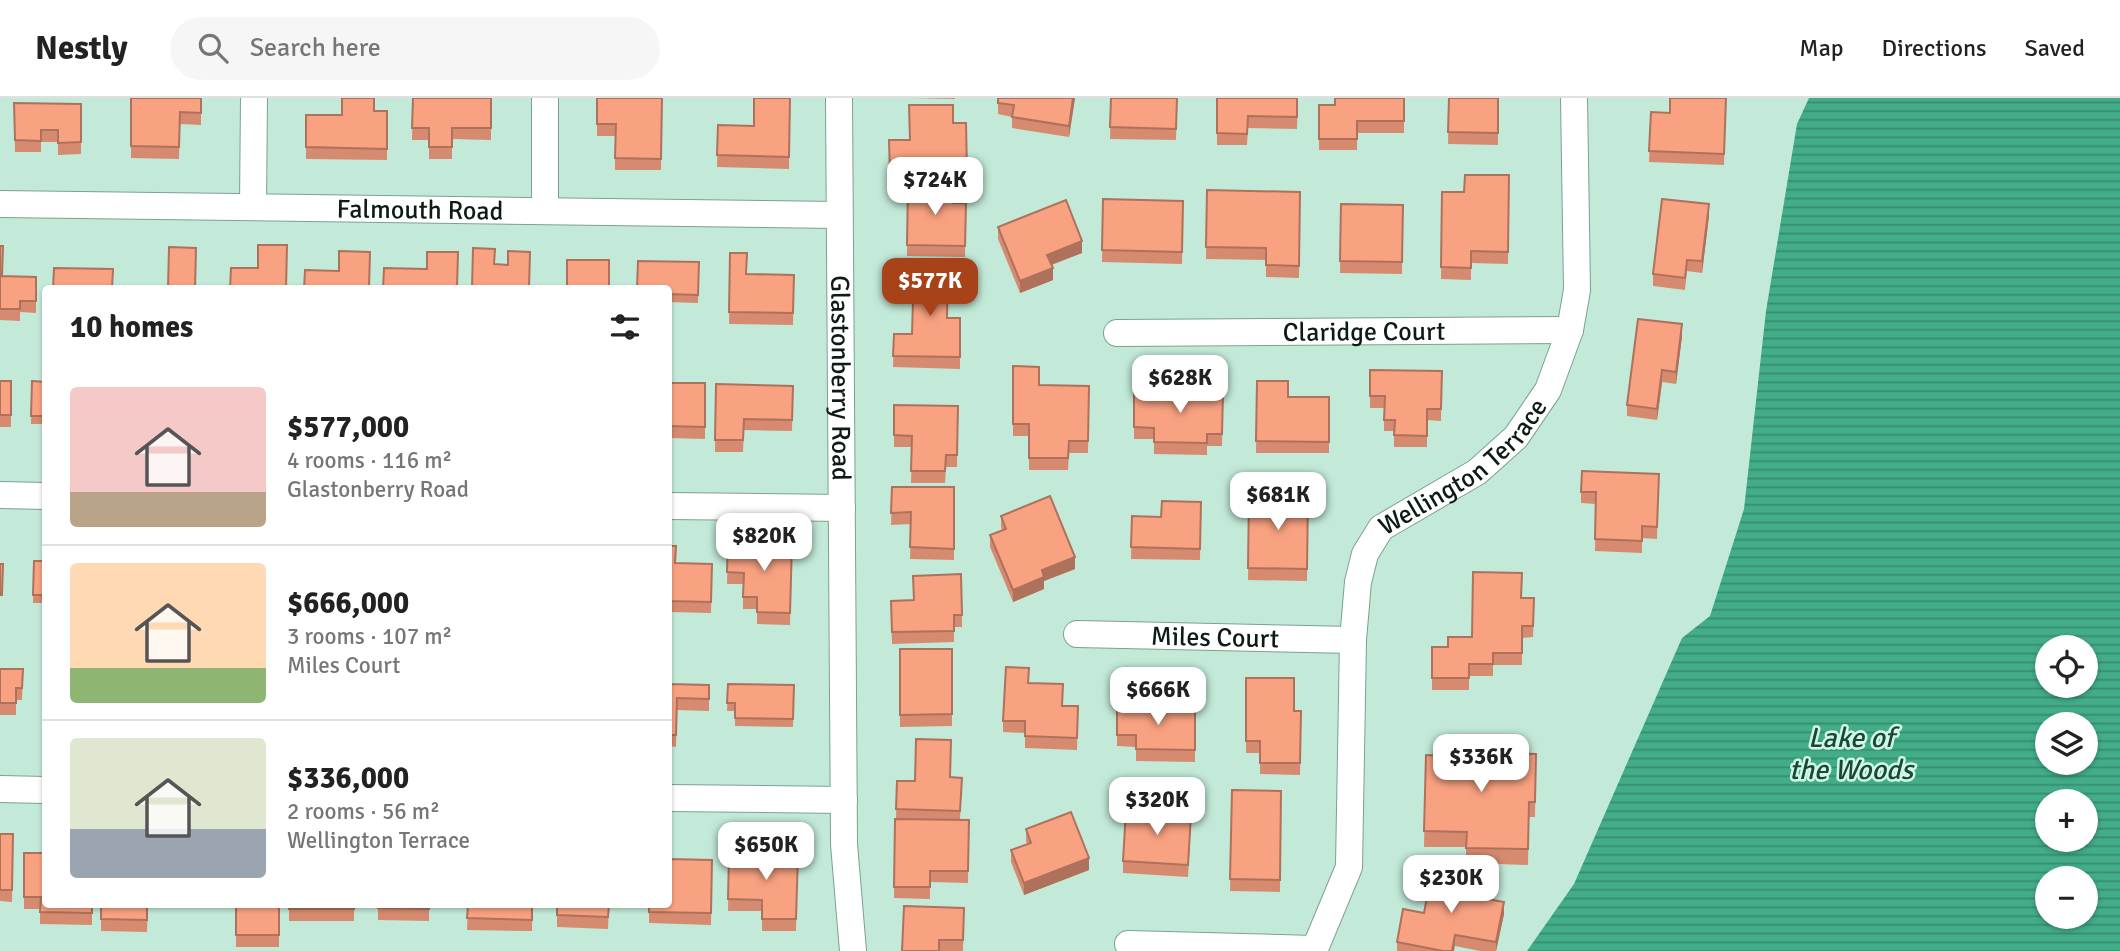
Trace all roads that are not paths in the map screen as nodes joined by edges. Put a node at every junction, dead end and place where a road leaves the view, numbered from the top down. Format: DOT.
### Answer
graph roads {
  1 [pos="254,98"];
  2 [pos="545,98"];
  3 [pos="839,98"];
  4 [pos="1574,98"];
  5 [pos="0,204"];
  6 [pos="254,207"];
  7 [pos="545,211"];
  8 [pos="838,215"];
  9 [pos="1570,330"];
  10 [pos="1117,333"];
  11 [pos="0,495"];
  12 [pos="42,496"];
  13 [pos="672,506"];
  14 [pos="842,509"];
  15 [pos="1077,634"];
  16 [pos="1353,640"];
  17 [pos="0,789"];
  18 [pos="42,790"];
  19 [pos="672,798"];
  20 [pos="844,800"];
  21 [pos="1128,944"];
  22 [pos="1314,950"];
  23 [pos="853,951"];
  1 -- 6 [label="street"];
  2 -- 7 [label="street"];
  3 -- 8 [label="street, Glastonberry Road"];
  4 -- 9 [label="street, Wellington Terrace"];
  5 -- 6 [label="street, Falmouth Road"];
  6 -- 7 [label="street, Falmouth Road"];
  7 -- 8 [label="street, Falmouth Road"];
  8 -- 14 [label="street, Glastonberry Road"];
  9 -- 10 [label="street, Claridge Court"];
  9 -- 16 [label="street, Wellington Terrace"];
  11 -- 12 [label="street"];
  13 -- 14 [label="street"];
  14 -- 20 [label="street, Glastonberry Road"];
  15 -- 16 [label="street, Miles Court"];
  16 -- 22 [label="street, Wellington Terrace"];
  17 -- 18 [label="street"];
  19 -- 20 [label="street"];
  20 -- 23 [label="street, Glastonberry Road"];
  21 -- 22 [label="street"];
}
